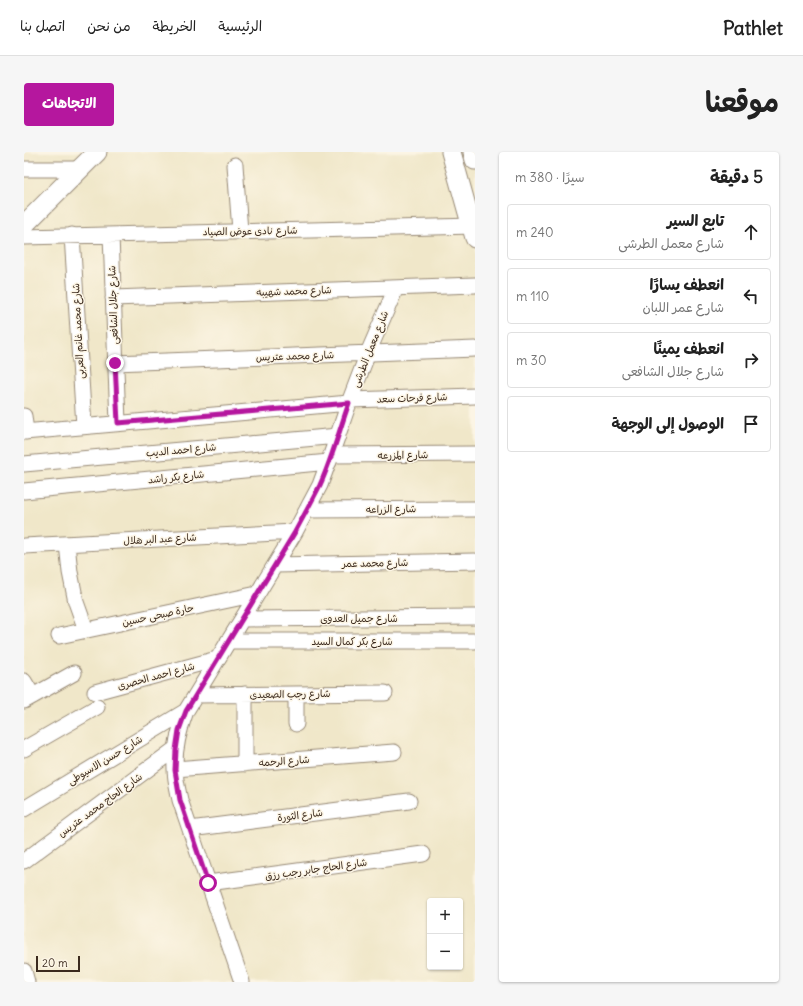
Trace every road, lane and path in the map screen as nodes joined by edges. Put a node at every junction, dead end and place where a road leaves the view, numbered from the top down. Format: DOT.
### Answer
graph roads {
  1 [pos="97,152"];
  2 [pos="451,152"];
  3 [pos="473,152"];
  4 [pos="475,160"];
  5 [pos="235,165"];
  6 [pos="24,169"];
  7 [pos="80,169"];
  8 [pos="24,225"];
  9 [pos="474,230"];
  10 [pos="240,232"];
  11 [pos="72,235"];
  12 [pos="111,235"];
  13 [pos="24,237"];
  14 [pos="475,285"];
  15 [pos="396,288"];
  16 [pos="113,298"];
  17 [pos="475,349"];
  18 [pos="368,352"];
  19 [pos="115,363"];
  20 [pos="475,396"];
  21 [pos="349,402"];
  22 [pos="24,416"];
  23 [pos="118,423"];
  24 [pos="84,426"];
  25 [pos="25,432"];
  26 [pos="338,436"];
  27 [pos="475,454"];
  28 [pos="330,459"];
  29 [pos="24,464"];
  30 [pos="24,492"];
  31 [pos="475,508"];
  32 [pos="307,510"];
  33 [pos="295,532"];
  34 [pos="67,544"];
  35 [pos="24,546"];
  36 [pos="475,561"];
  37 [pos="275,565"];
  38 [pos="257,594"];
  39 [pos="475,617"];
  40 [pos="242,619"];
  41 [pos="86,630"];
  42 [pos="59,636"];
  43 [pos="228,641"];
  44 [pos="475,641"];
  45 [pos="217,659"];
  46 [pos="74,673"];
  47 [pos="24,680"];
  48 [pos="95,692"];
  49 [pos="385,693"];
  50 [pos="245,694"];
  51 [pos="296,694"];
  52 [pos="196,695"];
  53 [pos="29,698"];
  54 [pos="97,707"];
  55 [pos="186,711"];
  56 [pos="296,724"];
  57 [pos="24,750"];
  58 [pos="176,750"];
  59 [pos="394,752"];
  60 [pos="245,764"];
  61 [pos="175,770"];
  62 [pos="409,801"];
  63 [pos="24,809"];
  64 [pos="190,829"];
  65 [pos="423,854"];
  66 [pos="24,861"];
  67 [pos="208,883"];
  68 [pos="24,971"];
  69 [pos="27,982"];
  70 [pos="242,982"];
  1 -- 7 [label="street"];
  2 -- 9 [label="street"];
  3 -- 4 [label="street"];
  5 -- 10 [label="street"];
  6 -- 7 [label="street"];
  7 -- 8 [label="street"];
  9 -- 10 [label="street, شارع نادى عوض الصياد"];
  10 -- 12 [label="street, شارع نادى عوض الصياد"];
  11 -- 12 [label="street, شارع نادى عوض الصياد"];
  11 -- 13 [label="street, شارع نادى عوض الصياد"];
  11 -- 24 [label="street, شارع محمد غانم العربى"];
  12 -- 16 [label="street, شارع جلال الشافعى"];
  14 -- 15 [label="street, شارع محمد شهيبه"];
  15 -- 16 [label="street, شارع محمد شهيبه"];
  15 -- 18 [label="street, شارع معمل الطرشى"];
  16 -- 19 [label="street, شارع جلال الشافعى"];
  17 -- 18 [label="street, شارع محمد عتريس"];
  18 -- 19 [label="street, شارع محمد عتريس"];
  18 -- 21 [label="street, شارع معمل الطرشى"];
  19 -- 23 [label="street, شارع جلال الشافعى"];
  20 -- 21 [label="street, شارع فرحات سعد"];
  21 -- 23 [label="street, شارع فرحات سعد"];
  21 -- 26 [label="street, شارع معمل الطرشى"];
  22 -- 25 [label="street"];
  23 -- 24 [label="street, شارع فرحات سعد"];
  24 -- 25 [label="street, شارع فرحات سعد"];
  26 -- 28 [label="street, شارع معمل الطرشى"];
  26 -- 29 [label="street, شارع احمد الديب"];
  27 -- 28 [label="street, شارع المزرعه"];
  28 -- 30 [label="street, شارع بكر راشد"];
  28 -- 32 [label="street, شارع معمل الطرشى"];
  31 -- 32 [label="street, شارع الزراعه"];
  32 -- 33 [label="street, شارع معمل الطرشى"];
  33 -- 34 [label="street, شارع عبد البر هلال"];
  33 -- 37 [label="street, شارع معمل الطرشى"];
  34 -- 35 [label="street, شارع عبد البر هلال"];
  34 -- 41 [label="street"];
  36 -- 37 [label="street, شارع محمد عمر"];
  37 -- 38 [label="street, شارع معمل الطرشى"];
  38 -- 40 [label="street, شارع معمل الطرشى"];
  38 -- 41 [label="street, حارة صبحى حسين"];
  39 -- 40 [label="street, شارع جميل العدوى"];
  40 -- 43 [label="street, شارع معمل الطرشى"];
  41 -- 42 [label="street, حارة صبحى حسين"];
  43 -- 44 [label="street, شارع بكر كمال السيد"];
  43 -- 45 [label="street, شارع معمل الطرشى"];
  45 -- 48 [label="street, شارع احمد الحصرى"];
  45 -- 52 [label="street, شارع معمل الطرشى"];
  46 -- 53 [label="street"];
  47 -- 53 [label="street"];
  49 -- 51 [label="street, شارع رجب الصعيدى"];
  50 -- 51 [label="street, شارع رجب الصعيدى"];
  50 -- 52 [label="street, شارع رجب الصعيدى"];
  50 -- 60 [label="street"];
  51 -- 56 [label="street"];
  52 -- 55 [label="street, شارع معمل الطرشى"];
  54 -- 57 [label="street"];
  55 -- 58 [label="street, شارع معمل الطرشى"];
  55 -- 63 [label="street, شارع حسن الاسيوطى"];
  58 -- 61 [label="street, شارع معمل الطرشى"];
  58 -- 66 [label="street, شارع الحاج محمد عتريس"];
  59 -- 60 [label="street, شارع الرحمه"];
  60 -- 61 [label="street, شارع الرحمه"];
  61 -- 64 [label="street, شارع معمل الطرشى"];
  62 -- 64 [label="street, شارع الثورة"];
  64 -- 67 [label="street, شارع معمل الطرشى"];
  65 -- 67 [label="street, شارع الحاج جابر رجب رزق"];
  67 -- 70 [label="street, شارع معمل الطرشى"];
  68 -- 69 [label="street"];
}
